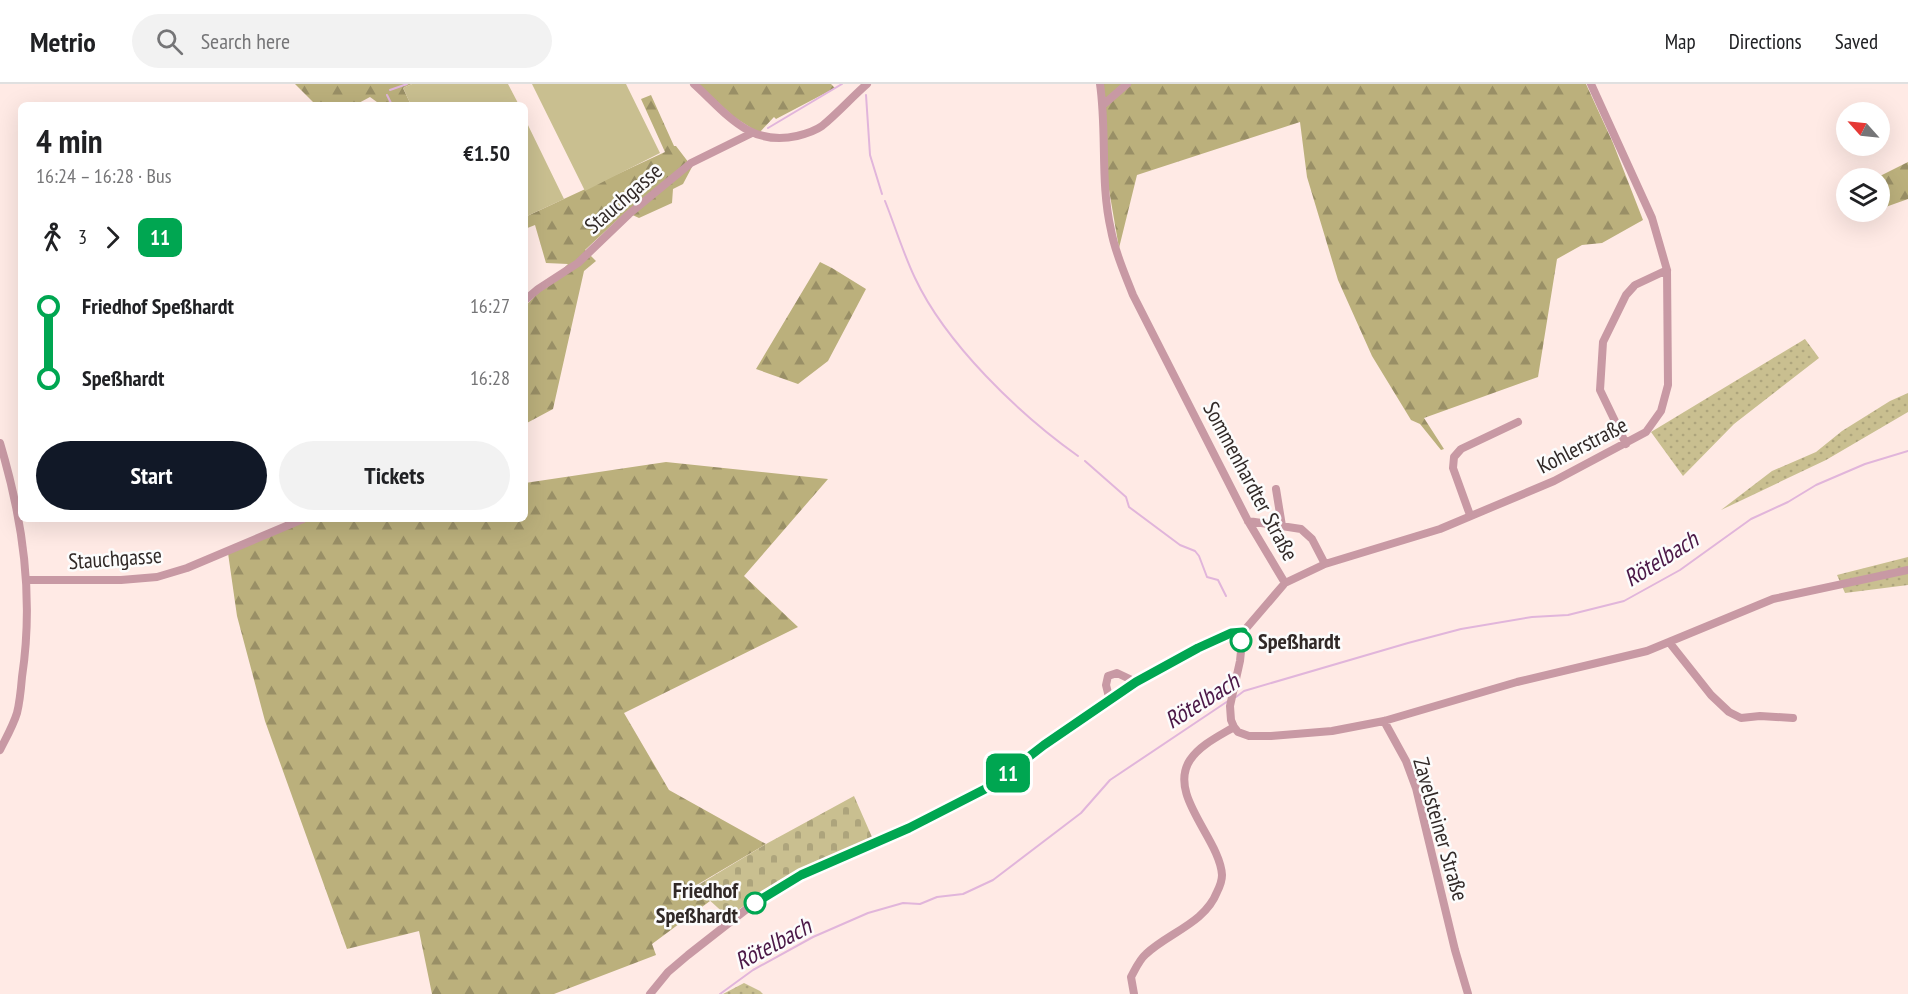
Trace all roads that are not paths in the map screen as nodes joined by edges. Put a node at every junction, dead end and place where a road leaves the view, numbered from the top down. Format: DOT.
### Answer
graph roads {
  1 [pos="694,84"];
  2 [pos="867,84"];
  3 [pos="1100,84"];
  4 [pos="1127,84"];
  5 [pos="1591,84"];
  6 [pos="1103,105"];
  7 [pos="752,133"];
  8 [pos="1667,270"];
  9 [pos="528,297"];
  10 [pos="1518,422"];
  11 [pos="0,442"];
  12 [pos="1626,444"];
  13 [pos="1276,489"];
  14 [pos="18,515"];
  15 [pos="1470,515"];
  16 [pos="1248,520"];
  17 [pos="19,522"];
  18 [pos="296,522"];
  19 [pos="1282,526"];
  20 [pos="1325,564"];
  21 [pos="1908,570"];
  22 [pos="27,580"];
  23 [pos="1285,583"];
  24 [pos="1243,632"];
  25 [pos="1671,640"];
  26 [pos="1136,682"];
  27 [pos="1110,702"];
  28 [pos="1793,718"];
  29 [pos="1384,721"];
  30 [pos="1234,727"];
  31 [pos="0,750"];
  32 [pos="650,994"];
  33 [pos="1134,994"];
  34 [pos="1468,994"];
  1 -- 7 [label="street"];
  2 -- 7 [label="street"];
  3 -- 6 [label="street, Sommenhardter Straße"];
  4 -- 6 [label="street"];
  5 -- 8 [label="street, Kohlerstraße"];
  6 -- 16 [label="street, Sommenhardter Straße"];
  7 -- 9 [label="street, Stauchgasse"];
  8 -- 12 [label="street, Kohlerstraße"];
  8 -- 12 [label="street"];
  10 -- 15 [label="street"];
  11 -- 14 [label="street"];
  12 -- 15 [label="street, Kohlerstraße"];
  13 -- 19 [label="street"];
  15 -- 20 [label="street, Kohlerstraße"];
  16 -- 19 [label="street"];
  16 -- 23 [label="street, Sommenhardter Straße"];
  17 -- 22 [label="street"];
  18 -- 22 [label="street, Stauchgasse"];
  19 -- 20 [label="street"];
  20 -- 23 [label="street, Kohlerstraße"];
  21 -- 25 [label="street"];
  22 -- 31 [label="street"];
  23 -- 24 [label="street, Sommenhardter Straße"];
  24 -- 26 [label="street"];
  24 -- 30 [label="street"];
  25 -- 28 [label="street"];
  25 -- 29 [label="street"];
  26 -- 27 [label="street"];
  26 -- 27 [label="street"];
  27 -- 32 [label="street"];
  29 -- 30 [label="street"];
  29 -- 34 [label="street, Zavelsteiner Straße"];
  30 -- 33 [label="street"];
}
